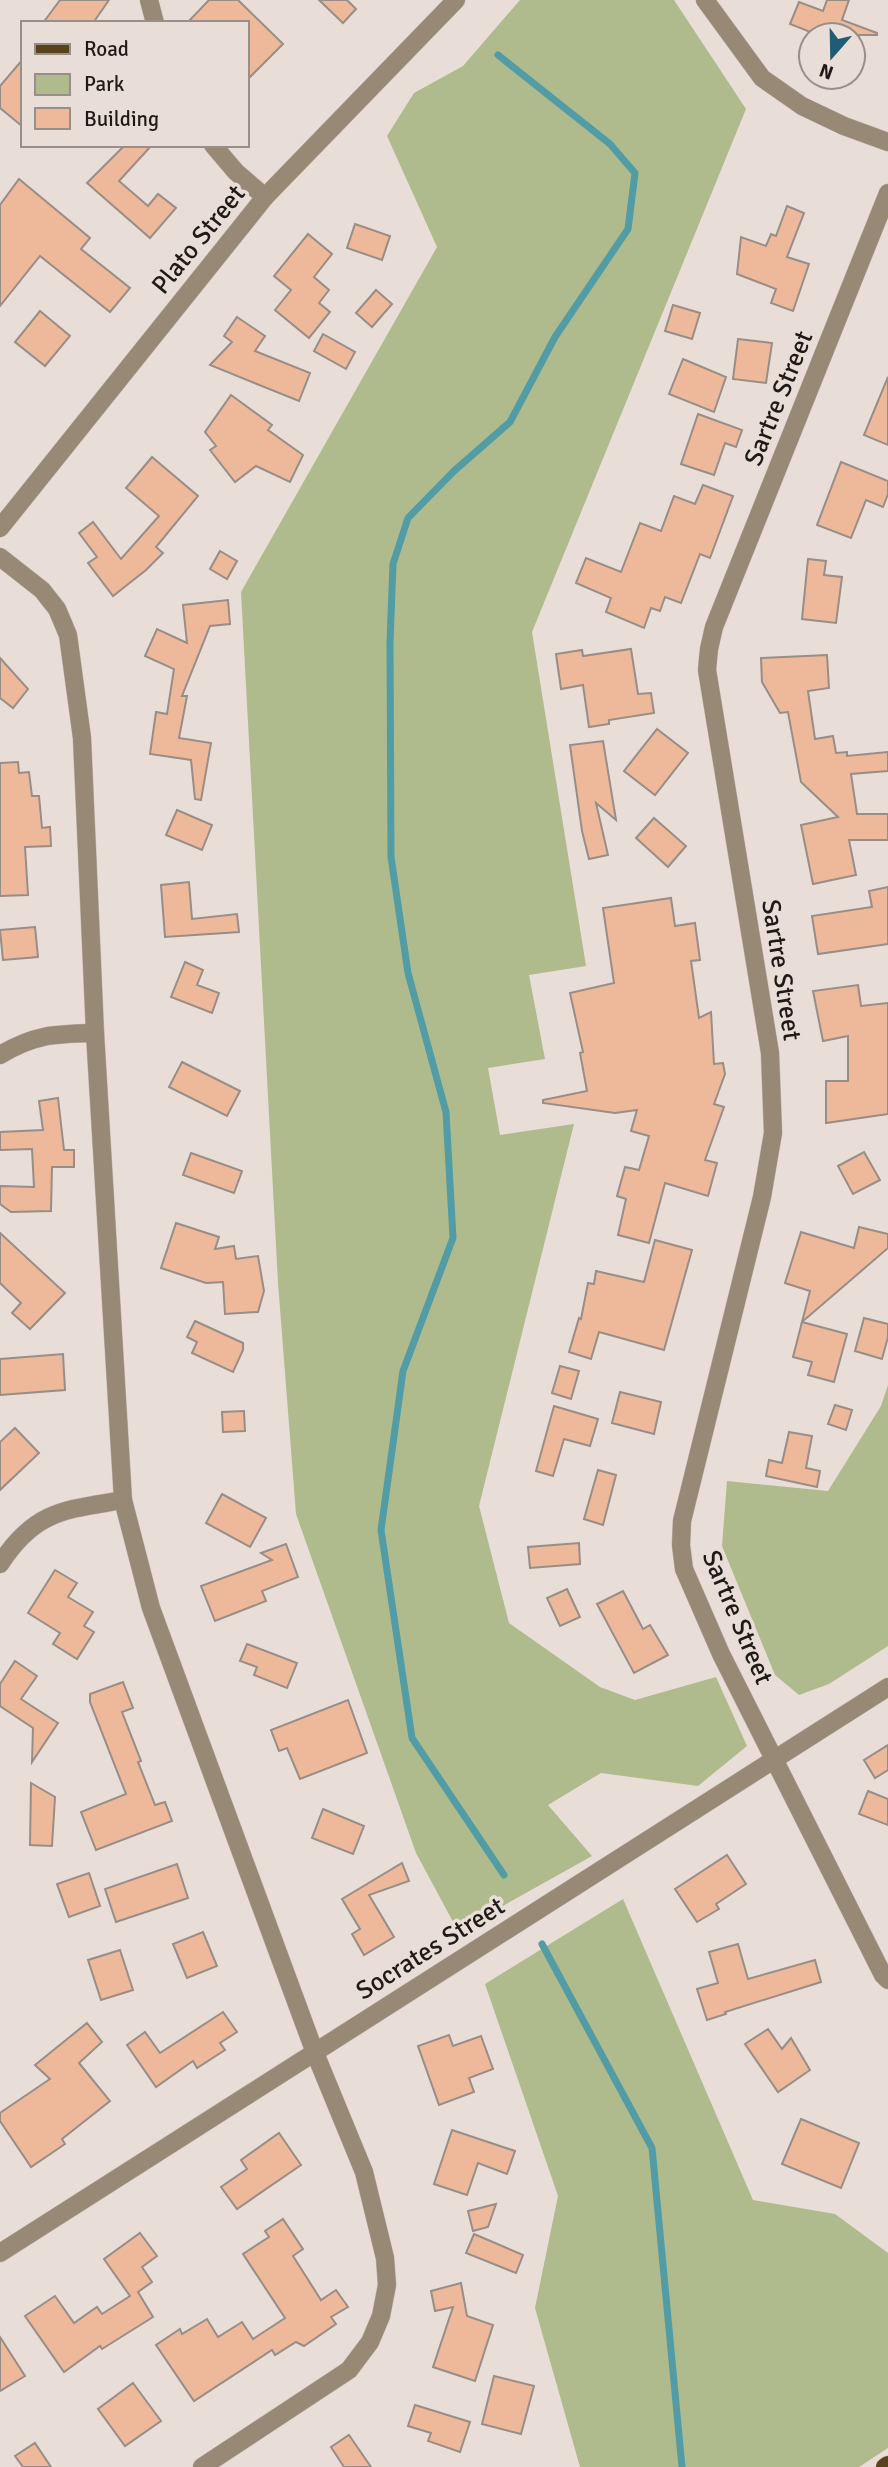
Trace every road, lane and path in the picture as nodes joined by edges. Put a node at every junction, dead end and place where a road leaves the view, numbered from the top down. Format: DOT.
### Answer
graph roads {
  1 [pos="149,0"];
  2 [pos="456,0"];
  3 [pos="705,0"];
  4 [pos="154,21"];
  5 [pos="888,142"];
  6 [pos="215,147"];
  7 [pos="888,193"];
  8 [pos="265,197"];
  9 [pos="0,528"];
  10 [pos="0,557"];
  11 [pos="95,1033"];
  12 [pos="0,1055"];
  13 [pos="122,1500"];
  14 [pos="0,1564"];
  15 [pos="888,1687"];
  16 [pos="776,1760"];
  17 [pos="888,1980"];
  18 [pos="315,2053"];
  19 [pos="0,2253"];
  20 [pos="202,2467"];
  1 -- 4 [label="street"];
  2 -- 8 [label="street, Plato Street"];
  3 -- 5 [label="street"];
  6 -- 8 [label="street"];
  7 -- 16 [label="street, Sartre Street"];
  8 -- 9 [label="street, Plato Street"];
  10 -- 11 [label="street"];
  11 -- 12 [label="street"];
  11 -- 13 [label="street"];
  13 -- 14 [label="street"];
  13 -- 18 [label="street"];
  15 -- 16 [label="street, Socrates Street"];
  16 -- 17 [label="street, Sartre Street"];
  16 -- 18 [label="street, Socrates Street"];
  18 -- 19 [label="street, Socrates Street"];
  18 -- 20 [label="street"];
}
